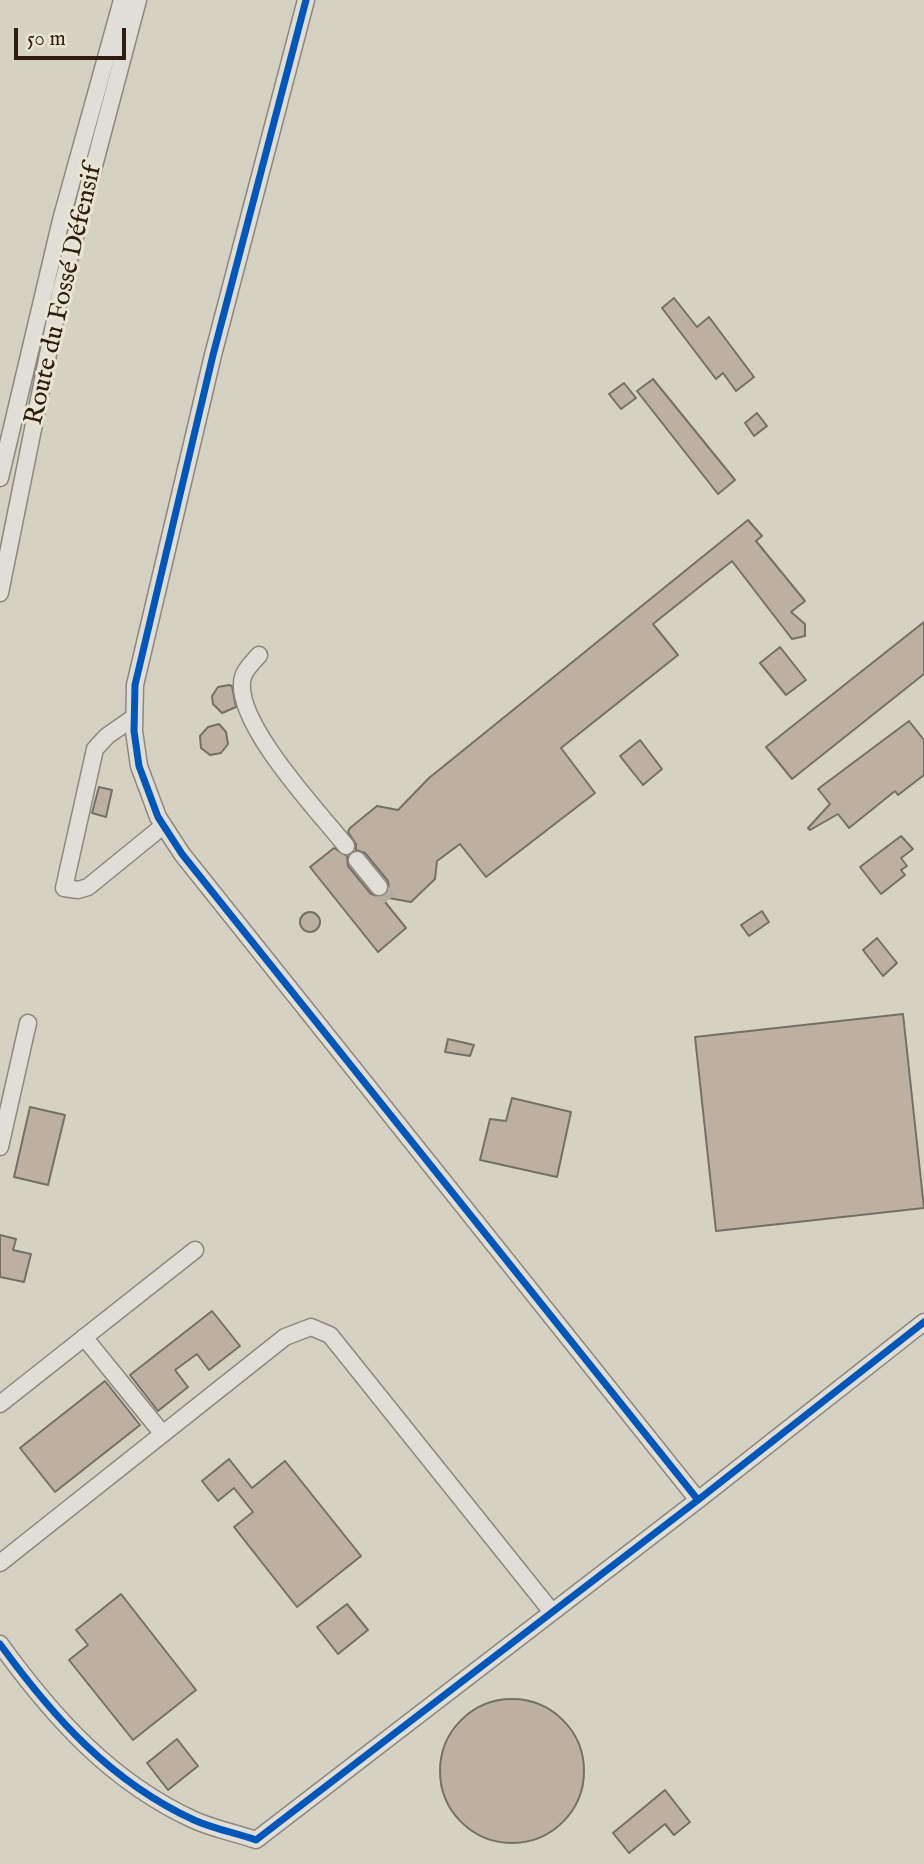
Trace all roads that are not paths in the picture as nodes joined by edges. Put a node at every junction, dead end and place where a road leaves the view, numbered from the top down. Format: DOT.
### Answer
graph roads {
  1 [pos="122,0"];
  2 [pos="138,0"];
  3 [pos="306,0"];
  4 [pos="0,478"];
  5 [pos="0,593"];
  6 [pos="259,655"];
  7 [pos="133,718"];
  8 [pos="163,826"];
  9 [pos="346,846"];
  10 [pos="357,860"];
  11 [pos="379,887"];
  12 [pos="28,1023"];
  13 [pos="0,1143"];
  14 [pos="195,1250"];
  15 [pos="924,1322"];
  16 [pos="85,1337"];
  17 [pos="0,1404"];
  18 [pos="162,1433"];
  19 [pos="698,1500"];
  20 [pos="0,1563"];
  21 [pos="552,1612"];
  22 [pos="0,1644"];
  1 -- 4 [label="street, Route du Fossé Défensif"];
  2 -- 5 [label="street, Route du Fossé Défensif"];
  3 -- 7 [label="street"];
  6 -- 9 [label="street"];
  7 -- 8 [label="street"];
  7 -- 8 [label="street"];
  8 -- 19 [label="street"];
  10 -- 11 [label="street"];
  12 -- 13 [label="street"];
  14 -- 16 [label="street"];
  15 -- 19 [label="street"];
  16 -- 17 [label="street"];
  16 -- 18 [label="street"];
  18 -- 20 [label="street"];
  18 -- 21 [label="street"];
  19 -- 21 [label="street"];
  21 -- 22 [label="street"];
}
